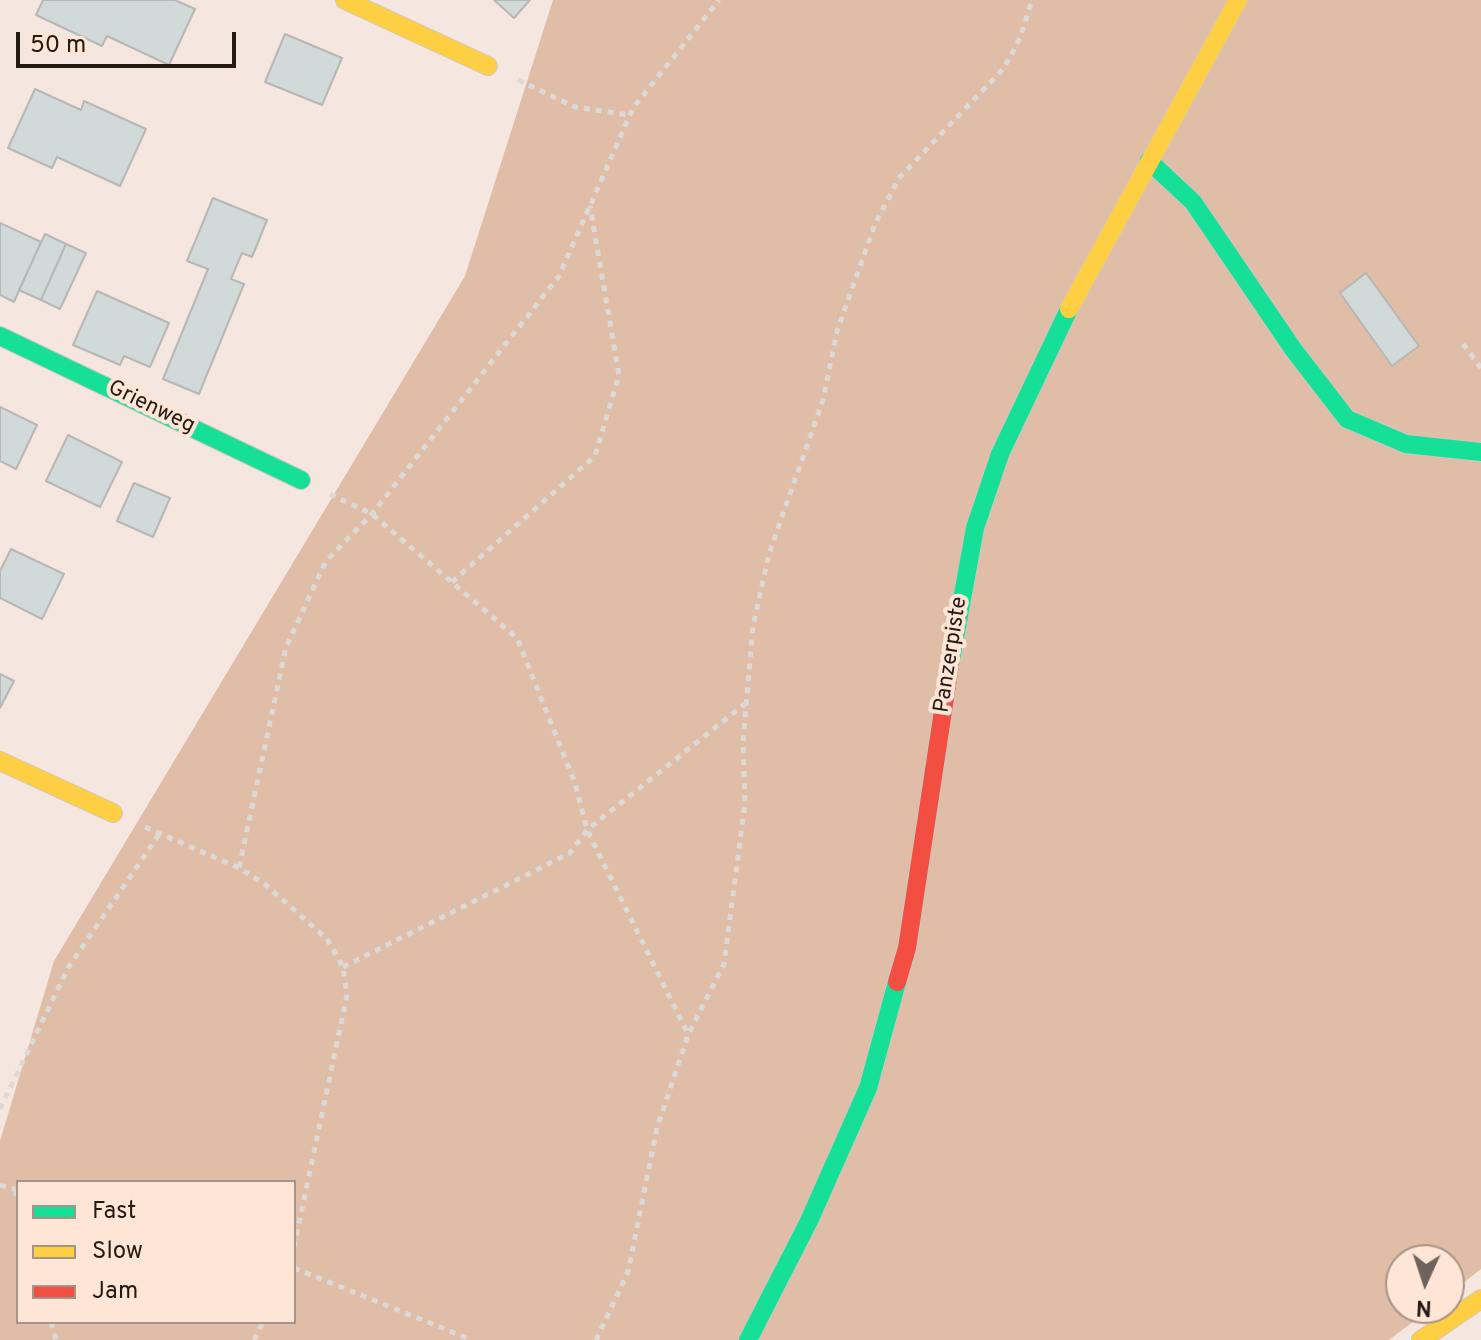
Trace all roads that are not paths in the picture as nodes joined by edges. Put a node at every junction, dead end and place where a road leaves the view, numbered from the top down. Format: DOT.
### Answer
graph roads {
  1 [pos="345,0"];
  2 [pos="1238,0"];
  3 [pos="488,66"];
  4 [pos="1149,161"];
  5 [pos="0,336"];
  6 [pos="1481,452"];
  7 [pos="301,480"];
  8 [pos="0,761"];
  9 [pos="113,813"];
  10 [pos="1481,1299"];
  11 [pos="748,1340"];
  12 [pos="1421,1340"];
  1 -- 3 [label="street"];
  2 -- 4 [label="street, Panzerpiste"];
  4 -- 6 [label="street"];
  4 -- 11 [label="street, Panzerpiste"];
  5 -- 7 [label="street, Grienweg"];
  8 -- 9 [label="street"];
  10 -- 12 [label="street"];
}
